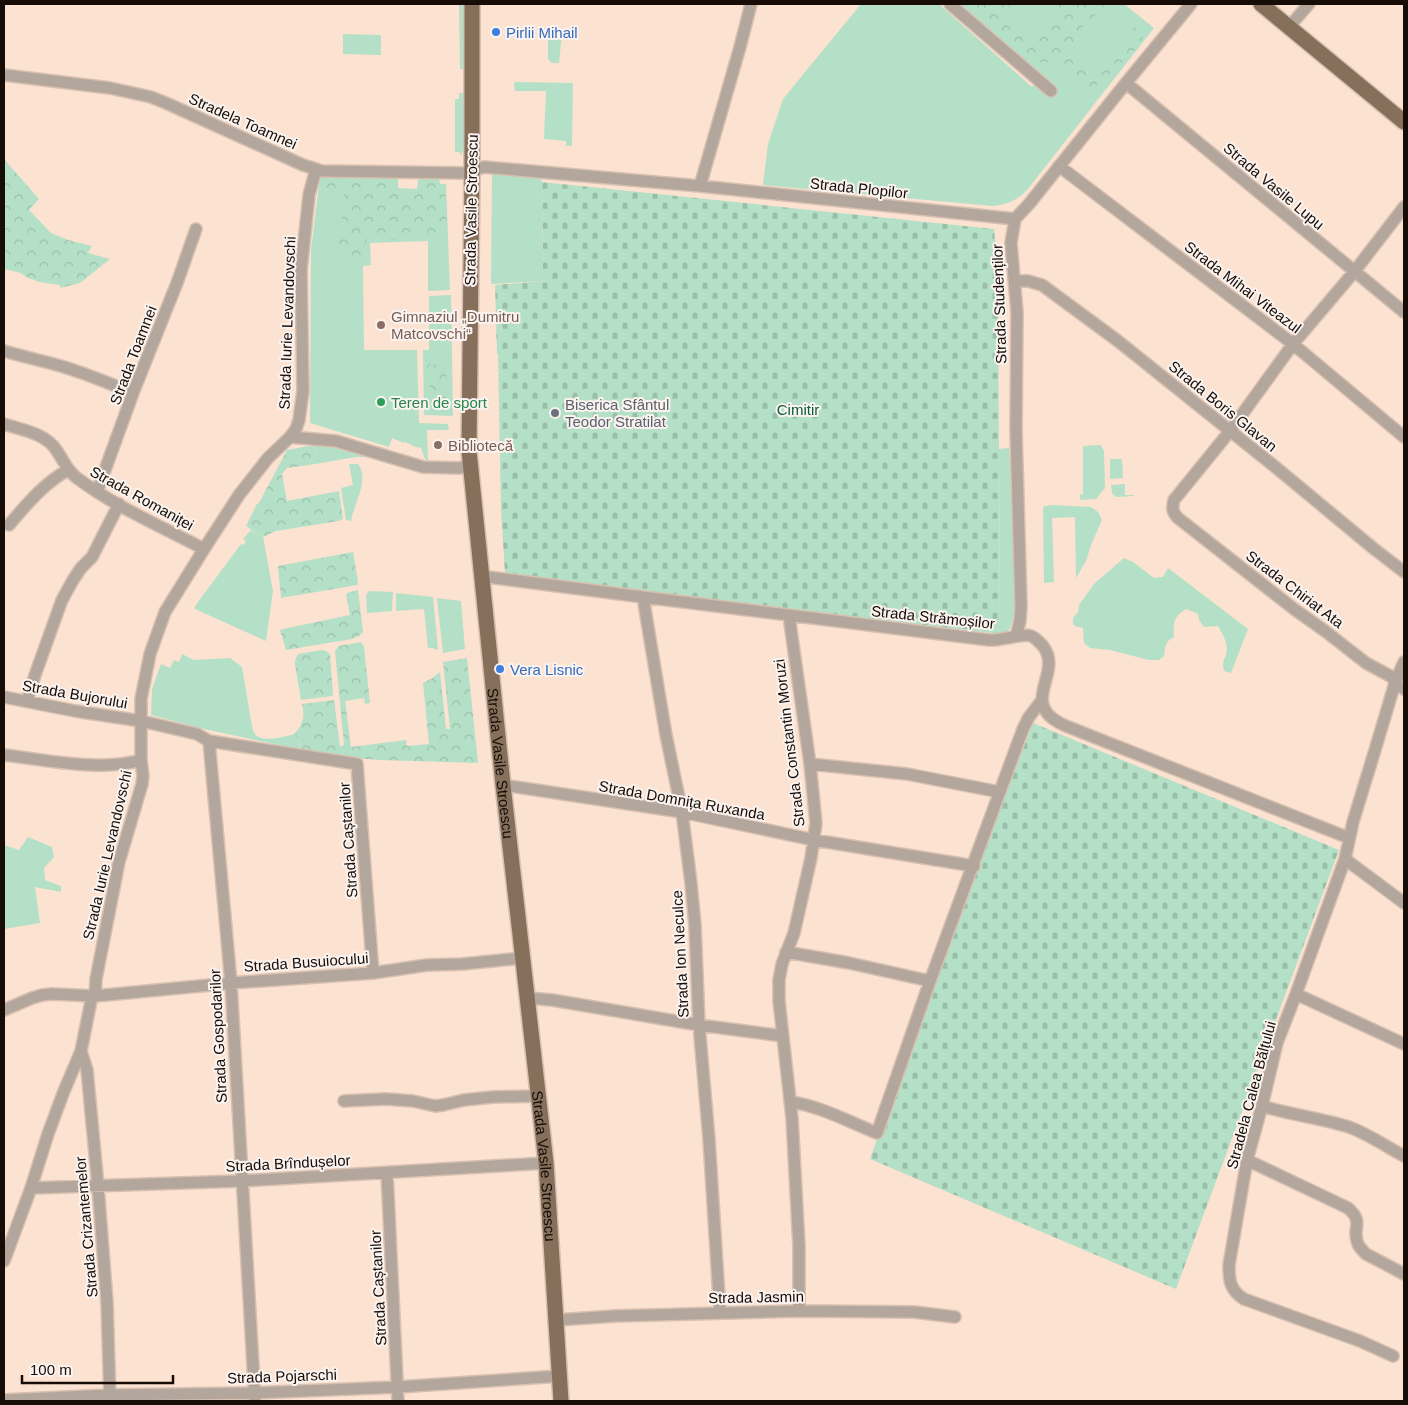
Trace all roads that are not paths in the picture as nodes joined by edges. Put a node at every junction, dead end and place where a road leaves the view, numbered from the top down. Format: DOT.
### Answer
graph roads {
  1 [pos="472,4"];
  2 [pos="751,4"];
  3 [pos="950,4"];
  4 [pos="1191,4"];
  5 [pos="1261,4"];
  6 [pos="1309,4"];
  7 [pos="1289,27"];
  8 [pos="4,75"];
  9 [pos="1126,83"];
  10 [pos="1051,91"];
  11 [pos="1404,122"];
  12 [pos="1059,166"];
  13 [pos="316,169"];
  14 [pos="472,171"];
  15 [pos="700,186"];
  16 [pos="1404,207"];
  17 [pos="1015,219"];
  18 [pos="196,229"];
  19 [pos="1354,272"];
  20 [pos="1015,281"];
  21 [pos="1404,312"];
  22 [pos="1293,344"];
  23 [pos="4,351"];
  24 [pos="133,393"];
  25 [pos="4,424"];
  26 [pos="1230,430"];
  27 [pos="290,437"];
  28 [pos="1404,437"];
  29 [pos="470,466"];
  30 [pos="68,470"];
  31 [pos="97,492"];
  32 [pos="119,504"];
  33 [pos="8,525"];
  34 [pos="204,549"];
  35 [pos="1404,572"];
  36 [pos="480,576"];
  37 [pos="643,597"];
  38 [pos="788,616"];
  39 [pos="1016,636"];
  40 [pos="1404,662"];
  41 [pos="1400,686"];
  42 [pos="4,697"];
  43 [pos="1042,700"];
  44 [pos="27,701"];
  45 [pos="142,721"];
  46 [pos="209,741"];
  47 [pos="4,754"];
  48 [pos="141,760"];
  49 [pos="810,764"];
  50 [pos="502,785"];
  51 [pos="1000,792"];
  52 [pos="682,812"];
  53 [pos="1349,838"];
  54 [pos="814,840"];
  55 [pos="1345,859"];
  56 [pos="974,866"];
  57 [pos="1404,903"];
  58 [pos="786,952"];
  59 [pos="523,958"];
  60 [pos="373,973"];
  61 [pos="930,980"];
  62 [pos="231,983"];
  63 [pos="1296,994"];
  64 [pos="94,996"];
  65 [pos="528,998"];
  66 [pos="4,1010"];
  67 [pos="699,1025"];
  68 [pos="783,1036"];
  69 [pos="1404,1044"];
  70 [pos="81,1051"];
  71 [pos="538,1096"];
  72 [pos="344,1101"];
  73 [pos="790,1102"];
  74 [pos="1262,1106"];
  75 [pos="1404,1156"];
  76 [pos="1247,1160"];
  77 [pos="546,1162"];
  78 [pos="387,1173"];
  79 [pos="241,1180"];
  80 [pos="98,1186"];
  81 [pos="31,1188"];
  82 [pos="4,1261"];
  83 [pos="1404,1274"];
  84 [pos="799,1311"];
  85 [pos="720,1313"];
  86 [pos="955,1317"];
  87 [pos="557,1320"];
  88 [pos="1393,1356"];
  89 [pos="560,1376"];
  90 [pos="398,1387"];
  91 [pos="254,1397"];
  92 [pos="110,1398"];
  93 [pos="4,1400"];
  94 [pos="398,1401"];
  95 [pos="561,1401"];
  1 -- 14 [label="main road, Strada Vasile Stroescu"];
  2 -- 15 [label="street"];
  3 -- 10 [label="street"];
  4 -- 9 [label="street"];
  5 -- 7 [label="main road"];
  6 -- 7 [label="street"];
  7 -- 11 [label="main road"];
  8 -- 13 [label="street, Stradela Toamnei"];
  9 -- 12 [label="street"];
  9 -- 19 [label="street, Strada Vasile Lupu"];
  12 -- 17 [label="street"];
  12 -- 22 [label="street, Strada Mihai Viteazul"];
  13 -- 14 [label="street, Stradela Toamnei"];
  13 -- 27 [label="street, Strada Iurie Levandovschi"];
  14 -- 15 [label="street, Strada Plopilor"];
  14 -- 29 [label="main road, Strada Vasile Stroescu"];
  15 -- 17 [label="street, Strada Plopilor"];
  16 -- 19 [label="street"];
  17 -- 20 [label="street, Strada Studenților"];
  18 -- 24 [label="street, Strada Toamnei"];
  19 -- 21 [label="street, Strada Vasile Lupu"];
  19 -- 22 [label="street"];
  20 -- 26 [label="street, Strada Boris Glavan"];
  20 -- 39 [label="street, Strada Studenților"];
  22 -- 26 [label="street"];
  22 -- 28 [label="street, Strada Mihai Viteazul"];
  23 -- 24 [label="street"];
  24 -- 31 [label="street, Strada Toamnei"];
  25 -- 30 [label="street, Strada Romaniței"];
  26 -- 35 [label="street, Strada Boris Glavan"];
  26 -- 41 [label="street, Strada Chiriat Ata"];
  27 -- 29 [label="street"];
  27 -- 34 [label="street, Strada Iurie Levandovschi"];
  29 -- 36 [label="main road, Strada Vasile Stroescu"];
  30 -- 31 [label="street, Strada Romaniței"];
  30 -- 33 [label="street, Strada Romaniței"];
  31 -- 32 [label="street, Strada Romaniței"];
  32 -- 34 [label="street, Strada Romaniței"];
  32 -- 44 [label="street"];
  34 -- 45 [label="street, Strada Iurie Levandovschi"];
  36 -- 37 [label="street, Strada Strămoșilor"];
  36 -- 50 [label="main road, Strada Vasile Stroescu"];
  37 -- 38 [label="street, Strada Strămoșilor"];
  37 -- 52 [label="street, Strada Ion Neculce"];
  38 -- 39 [label="street, Strada Strămoșilor"];
  38 -- 49 [label="street, Strada Constantin Moruzi"];
  39 -- 43 [label="street, Strada Strămoșilor"];
  40 -- 41 [label="street, Stradela Calea Bălțului"];
  41 -- 53 [label="street, Stradela Calea Bălțului"];
  42 -- 44 [label="street, Strada Bujorului"];
  43 -- 51 [label="street"];
  43 -- 53 [label="street"];
  44 -- 45 [label="street, Strada Bujorului"];
  45 -- 46 [label="street"];
  45 -- 48 [label="street, Strada Iurie Levandovschi"];
  46 -- 60 [label="street, Strada Caștanilor"];
  46 -- 62 [label="street, Strada Gospodarilor"];
  47 -- 48 [label="street"];
  48 -- 64 [label="street, Strada Iurie Levandovschi"];
  49 -- 51 [label="street"];
  49 -- 54 [label="street, Strada Constantin Moruzi"];
  50 -- 52 [label="street, Strada Domnița Ruxanda"];
  50 -- 59 [label="main road, Strada Vasile Stroescu"];
  51 -- 56 [label="street"];
  52 -- 54 [label="street, Strada Domnița Ruxanda"];
  52 -- 67 [label="street, Strada Ion Neculce"];
  53 -- 55 [label="street, Stradela Calea Bălțului"];
  54 -- 56 [label="street, Strada Domnița Ruxanda"];
  54 -- 58 [label="street, Strada Constantin Moruzi"];
  55 -- 57 [label="street"];
  55 -- 63 [label="street, Stradela Calea Bălțului"];
  56 -- 61 [label="street"];
  58 -- 61 [label="street"];
  58 -- 68 [label="street, Strada Constantin Moruzi"];
  59 -- 60 [label="street, Strada Busuiocului"];
  59 -- 65 [label="main road, Strada Vasile Stroescu"];
  60 -- 62 [label="street, Strada Busuiocului"];
  61 -- 73 [label="street"];
  62 -- 64 [label="street, Strada Busuiocului"];
  62 -- 79 [label="street, Strada Gospodarilor"];
  63 -- 69 [label="street"];
  63 -- 74 [label="street, Stradela Calea Bălțului"];
  64 -- 66 [label="street, Strada Busuiocului"];
  64 -- 70 [label="street, Strada Iurie Levandovschi"];
  65 -- 67 [label="street"];
  65 -- 71 [label="main road, Strada Vasile Stroescu"];
  67 -- 68 [label="street"];
  67 -- 85 [label="street, Strada Ion Neculce"];
  68 -- 73 [label="street, Strada Constantin Moruzi"];
  70 -- 80 [label="street, Strada Crizantemelor"];
  70 -- 81 [label="street, Strada Iurie Levandovschi"];
  71 -- 72 [label="street"];
  71 -- 77 [label="main road, Strada Vasile Stroescu"];
  73 -- 84 [label="street, Strada Constantin Moruzi"];
  74 -- 75 [label="street"];
  74 -- 76 [label="street, Stradela Calea Bălțului"];
  76 -- 83 [label="street"];
  76 -- 88 [label="street, Stradela Calea Bălțului"];
  77 -- 78 [label="street, Strada Brîndușelor"];
  77 -- 87 [label="main road, Strada Vasile Stroescu"];
  78 -- 79 [label="street, Strada Brîndușelor"];
  78 -- 90 [label="street, Strada Caștanilor"];
  79 -- 80 [label="street, Strada Brîndușelor"];
  79 -- 91 [label="street, Strada Gospodarilor"];
  80 -- 81 [label="street, Strada Brîndușelor"];
  80 -- 92 [label="street, Strada Crizantemelor"];
  81 -- 82 [label="street, Strada Iurie Levandovschi"];
  84 -- 85 [label="street, Strada Jasmin"];
  84 -- 86 [label="street, Strada Jasmin"];
  85 -- 87 [label="street, Strada Jasmin"];
  87 -- 89 [label="main road, Strada Vasile Stroescu"];
  89 -- 90 [label="street, Strada Pojarschi"];
  89 -- 95 [label="main road, Strada Vasile Stroescu"];
  90 -- 91 [label="street, Strada Pojarschi"];
  90 -- 94 [label="street, Strada Caștanilor"];
  91 -- 92 [label="street, Strada Pojarschi"];
  92 -- 93 [label="street, Strada Pojarschi"];
}
